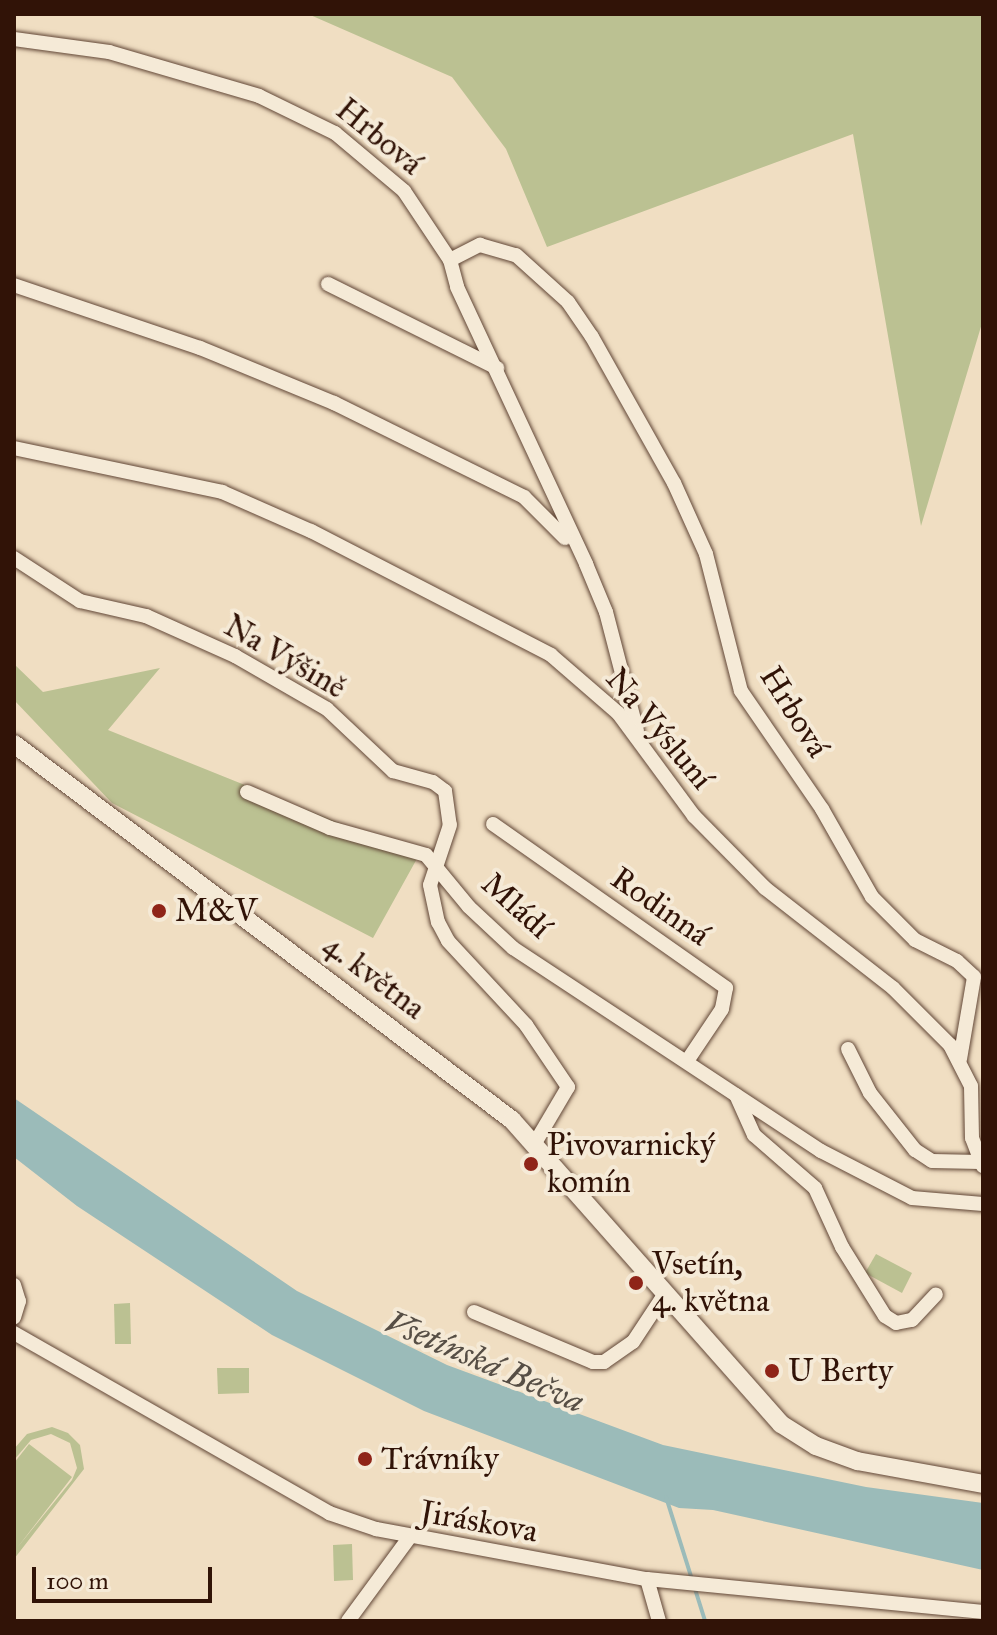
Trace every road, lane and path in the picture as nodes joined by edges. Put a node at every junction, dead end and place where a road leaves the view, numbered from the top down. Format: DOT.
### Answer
graph roads {
  1 [pos="14,39"];
  2 [pos="450,260"];
  3 [pos="328,284"];
  4 [pos="14,285"];
  5 [pos="497,368"];
  6 [pos="14,448"];
  7 [pos="14,558"];
  8 [pos="586,564"];
  9 [pos="639,739"];
  10 [pos="14,744"];
  11 [pos="247,792"];
  12 [pos="493,824"];
  13 [pos="438,866"];
  14 [pos="978,973"];
  15 [pos="848,1049"];
  16 [pos="960,1059"];
  17 [pos="687,1061"];
  18 [pos="736,1095"];
  19 [pos="535,1143"];
  20 [pos="982,1164"];
  21 [pos="983,1204"];
  22 [pos="14,1285"];
  23 [pos="936,1294"];
  24 [pos="664,1295"];
  25 [pos="474,1312"];
  26 [pos="14,1317"];
  27 [pos="14,1333"];
  28 [pos="983,1484"];
  29 [pos="409,1538"];
  30 [pos="647,1579"];
  31 [pos="983,1612"];
  32 [pos="348,1621"];
  33 [pos="659,1621"];
  1 -- 2 [label="street, Hrbová"];
  2 -- 5 [label="street, Hrbová"];
  2 -- 14 [label="street, Hrbová"];
  3 -- 5 [label="street"];
  4 -- 8 [label="street, Hrbová"];
  5 -- 8 [label="street, Hrbová"];
  6 -- 9 [label="street, Na Výsluní"];
  7 -- 13 [label="street, Na Výšině"];
  8 -- 9 [label="street, Hrbová"];
  9 -- 16 [label="street, Na Výsluní"];
  10 -- 19 [label="street, 4. května"];
  11 -- 13 [label="street, Mládí"];
  12 -- 17 [label="street, Rodinná"];
  13 -- 17 [label="street, Mládí"];
  13 -- 19 [label="street, Na Výšině"];
  14 -- 16 [label="street, Hrbová"];
  15 -- 20 [label="street"];
  16 -- 20 [label="street, Na Výsluní"];
  17 -- 18 [label="street, Mládí"];
  18 -- 21 [label="street, Mládí"];
  18 -- 23 [label="street"];
  19 -- 24 [label="street, 4. května"];
  22 -- 26 [label="street"];
  24 -- 25 [label="street"];
  24 -- 28 [label="street, 4. května"];
  27 -- 29 [label="street, Jiráskova"];
  29 -- 30 [label="street, Jiráskova"];
  29 -- 32 [label="street"];
  30 -- 31 [label="street, Jiráskova"];
  30 -- 33 [label="street"];
}
